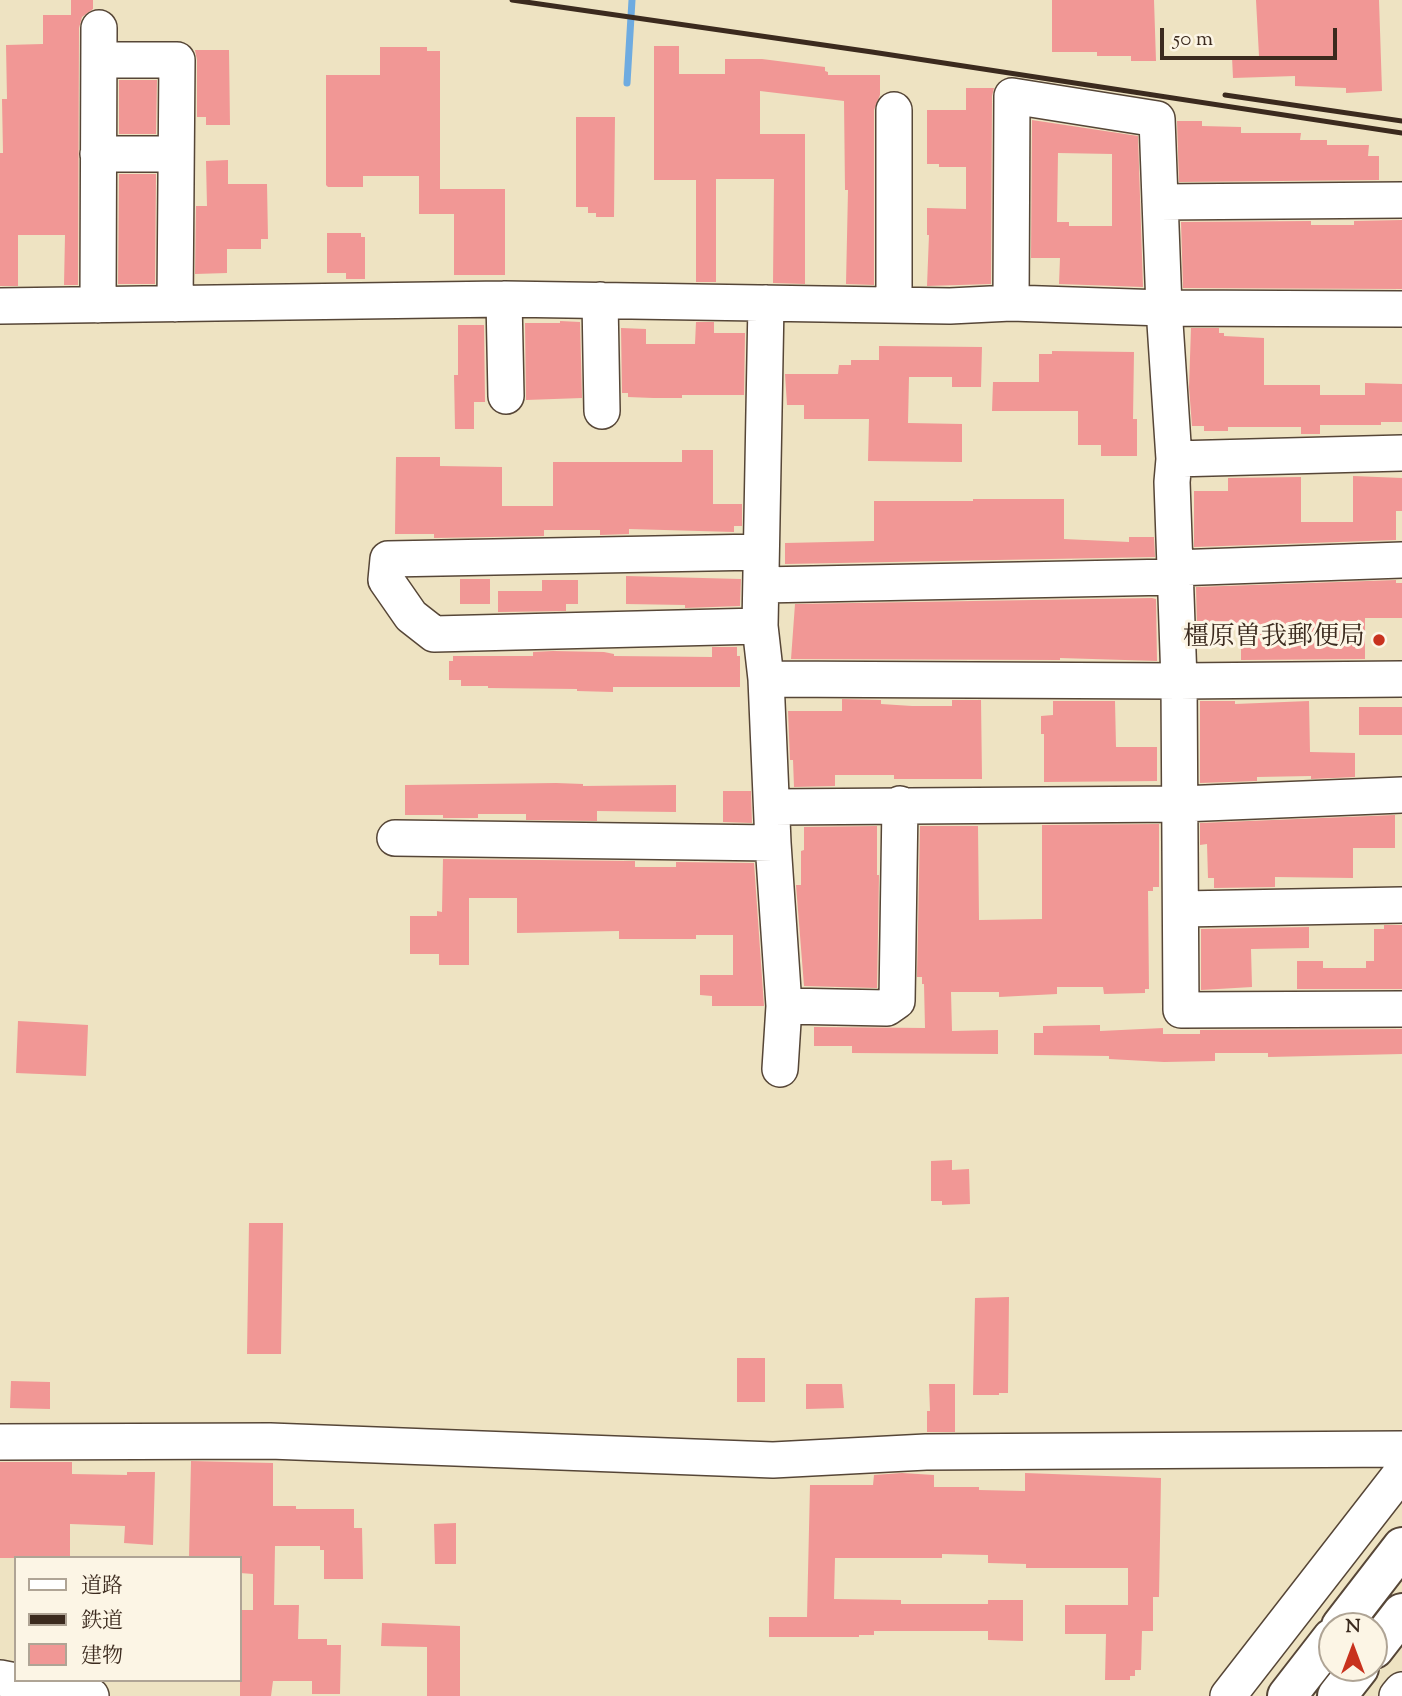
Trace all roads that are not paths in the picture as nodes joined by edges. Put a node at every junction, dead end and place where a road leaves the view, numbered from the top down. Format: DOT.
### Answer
graph roads {
  1 [pos="894,110"];
  2 [pos="98,154"];
  3 [pos="176,154"];
  4 [pos="1402,200"];
  5 [pos="1160,202"];
  6 [pos="504,299"];
  7 [pos="600,300"];
  8 [pos="766,303"];
  9 [pos="1011,303"];
  10 [pos="175,304"];
  11 [pos="98,305"];
  12 [pos="894,305"];
  13 [pos="0,306"];
  14 [pos="1164,308"];
  15 [pos="1402,309"];
  16 [pos="506,396"];
  17 [pos="602,411"];
  18 [pos="1402,453"];
  19 [pos="1174,459"];
  20 [pos="1402,560"];
  21 [pos="761,568"];
  22 [pos="1174,573"];
  23 [pos="760,626"];
  24 [pos="766,679"];
  25 [pos="1402,679"];
  26 [pos="1179,681"];
  27 [pos="1402,795"];
  28 [pos="900,804"];
  29 [pos="1181,804"];
  30 [pos="773,807"];
  31 [pos="395,838"];
  32 [pos="773,843"];
  33 [pos="1402,905"];
  34 [pos="1182,909"];
  35 [pos="784,1006"];
  36 [pos="1402,1009"];
  37 [pos="780,1069"];
  38 [pos="0,1442"];
  39 [pos="1402,1449"];
  40 [pos="1402,1472"];
  41 [pos="1402,1547"];
  42 [pos="1352,1612"];
  43 [pos="1402,1613"];
  44 [pos="1388,1631"];
  45 [pos="1318,1656"];
  46 [pos="20,1682"];
  47 [pos="1348,1682"];
  48 [pos="1402,1690"];
  49 [pos="91,1696"];
  50 [pos="1228,1696"];
  51 [pos="1287,1696"];
  52 [pos="1337,1696"];
  53 [pos="1397,1696"];
  1 -- 12 [label="street"];
  2 -- 3 [label="street"];
  2 -- 3 [label="street"];
  2 -- 11 [label="street"];
  3 -- 10 [label="street"];
  4 -- 5 [label="street"];
  5 -- 9 [label="street"];
  5 -- 14 [label="street"];
  6 -- 7 [label="street"];
  6 -- 10 [label="street"];
  6 -- 16 [label="street"];
  7 -- 8 [label="street"];
  7 -- 17 [label="street"];
  8 -- 12 [label="street"];
  8 -- 21 [label="street"];
  9 -- 12 [label="street"];
  9 -- 14 [label="street"];
  10 -- 11 [label="street"];
  11 -- 13 [label="street"];
  14 -- 15 [label="street"];
  14 -- 19 [label="street"];
  18 -- 19 [label="street"];
  19 -- 22 [label="street"];
  20 -- 22 [label="street"];
  21 -- 22 [label="street"];
  21 -- 23 [label="street"];
  21 -- 23 [label="street"];
  22 -- 26 [label="street"];
  23 -- 24 [label="street"];
  24 -- 26 [label="street"];
  24 -- 30 [label="street"];
  25 -- 26 [label="street"];
  26 -- 29 [label="street"];
  27 -- 29 [label="street"];
  28 -- 29 [label="street"];
  28 -- 30 [label="street"];
  28 -- 35 [label="street"];
  29 -- 34 [label="street"];
  30 -- 32 [label="street"];
  31 -- 32 [label="street"];
  32 -- 35 [label="street"];
  33 -- 34 [label="street"];
  34 -- 36 [label="street"];
  35 -- 37 [label="street"];
  38 -- 39 [label="street"];
  40 -- 50 [label="street"];
  41 -- 42 [label="highway"];
  43 -- 44 [label="highway"];
  45 -- 51 [label="highway"];
  46 -- 49 [label="street"];
  47 -- 52 [label="highway"];
  48 -- 53 [label="street"];
}
